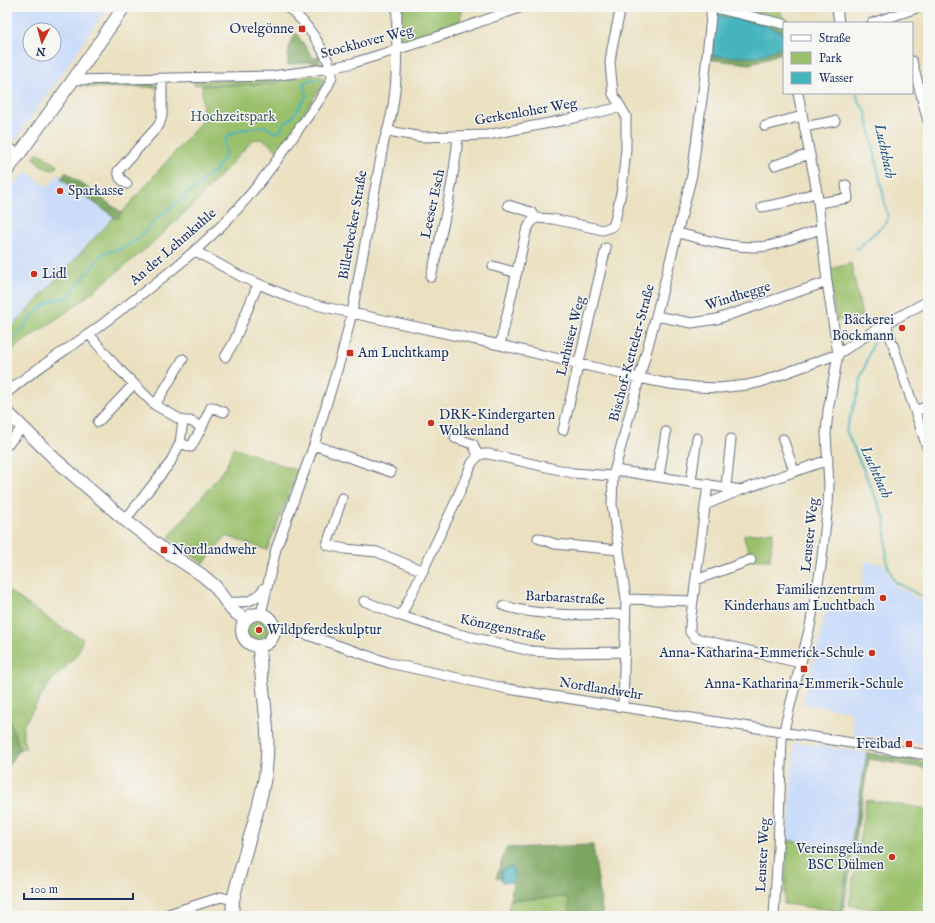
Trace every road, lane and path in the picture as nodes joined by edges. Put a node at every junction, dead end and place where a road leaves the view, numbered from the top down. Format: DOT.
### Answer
graph roads {
  1 [pos="124,7"];
  2 [pos="287,7"];
  3 [pos="398,7"];
  4 [pos="522,7"];
  5 [pos="621,7"];
  6 [pos="712,7"];
  7 [pos="837,7"];
  8 [pos="920,7"];
  9 [pos="297,10"];
  10 [pos="502,10"];
  11 [pos="901,19"];
  12 [pos="839,22"];
  13 [pos="879,22"];
  14 [pos="783,24"];
  15 [pos="396,49"];
  16 [pos="913,64"];
  17 [pos="331,68"];
  18 [pos="162,78"];
  19 [pos="73,80"];
  20 [pos="798,94"];
  21 [pos="925,100"];
  22 [pos="620,107"];
  23 [pos="802,116"];
  24 [pos="928,121"];
  25 [pos="835,122"];
  26 [pos="766,126"];
  27 [pos="804,127"];
  28 [pos="388,131"];
  29 [pos="458,136"];
  30 [pos="7,146"];
  31 [pos="810,154"];
  32 [pos="19,155"];
  33 [pos="774,165"];
  34 [pos="7,171"];
  35 [pos="127,184"];
  36 [pos="846,185"];
  37 [pos="817,192"];
  38 [pos="818,203"];
  39 [pos="508,205"];
  40 [pos="762,207"];
  41 [pos="535,218"];
  42 [pos="820,229"];
  43 [pos="678,233"];
  44 [pos="606,248"];
  45 [pos="195,251"];
  46 [pos="493,266"];
  47 [pos="517,273"];
  48 [pos="431,277"];
  49 [pos="827,282"];
  50 [pos="258,284"];
  51 [pos="928,301"];
  52 [pos="352,313"];
  53 [pos="656,316"];
  54 [pos="886,324"];
  55 [pos="89,334"];
  56 [pos="500,345"];
  57 [pos="838,354"];
  58 [pos="225,357"];
  59 [pos="183,358"];
  60 [pos="578,363"];
  61 [pos="639,378"];
  62 [pos="134,384"];
  63 [pos="7,393"];
  64 [pos="155,405"];
  65 [pos="928,406"];
  66 [pos="915,410"];
  67 [pos="7,412"];
  68 [pos="224,412"];
  69 [pos="183,421"];
  70 [pos="98,422"];
  71 [pos="202,427"];
  72 [pos="22,428"];
  73 [pos="563,430"];
  74 [pos="666,432"];
  75 [pos="455,438"];
  76 [pos="697,438"];
  77 [pos="731,439"];
  78 [pos="783,439"];
  79 [pos="180,443"];
  80 [pos="7,445"];
  81 [pos="314,445"];
  82 [pos="928,450"];
  83 [pos="478,456"];
  84 [pos="828,460"];
  85 [pos="794,471"];
  86 [pos="392,472"];
  87 [pos="614,473"];
  88 [pos="658,476"];
  89 [pos="691,481"];
  90 [pos="708,484"];
  91 [pos="726,487"];
  92 [pos="741,490"];
  93 [pos="342,498"];
  94 [pos="705,505"];
  95 [pos="125,520"];
  96 [pos="538,538"];
  97 [pos="620,550"];
  98 [pos="751,560"];
  99 [pos="423,571"];
  100 [pos="696,580"];
  101 [pos="267,584"];
  102 [pos="626,599"];
  103 [pos="364,601"];
  104 [pos="693,601"];
  105 [pos="227,602"];
  106 [pos="504,606"];
  107 [pos="261,614"];
  108 [pos="625,614"];
  109 [pos="401,616"];
  110 [pos="245,620"];
  111 [pos="274,630"];
  112 [pos="259,647"];
  113 [pos="625,652"];
  114 [pos="800,663"];
  115 [pos="623,707"];
  116 [pos="783,732"];
  117 [pos="928,755"];
  118 [pos="233,900"];
  119 [pos="162,916"];
  120 [pos="232,916"];
  121 [pos="774,916"];
  1 -- 19 [label="main road"];
  2 -- 9 [label="street"];
  3 -- 15 [label="street, Billerbecker Straße"];
  4 -- 10 [label="street, Stockhover Weg"];
  5 -- 22 [label="street"];
  6 -- 14 [label="street"];
  6 -- 43 [label="street, Bischof-Ketteler-Straße"];
  7 -- 12 [label="street"];
  8 -- 11 [label="street"];
  9 -- 17 [label="street"];
  10 -- 15 [label="street, Stockhover Weg"];
  11 -- 13 [label="street"];
  15 -- 17 [label="street, Stockhover Weg"];
  15 -- 28 [label="street, Billerbecker Straße"];
  16 -- 21 [label="street"];
  17 -- 18 [label="street, Stockhover Weg"];
  17 -- 45 [label="street, An der Lehmkuhle"];
  18 -- 19 [label="street, Stockhover Weg"];
  18 -- 35 [label="street"];
  19 -- 32 [label="main road"];
  20 -- 23 [label="street, Leuster Weg"];
  21 -- 24 [label="street"];
  22 -- 29 [label="street, Gerkenloher Weg"];
  22 -- 41 [label="street"];
  23 -- 26 [label="street"];
  23 -- 27 [label="street, Leuster Weg"];
  25 -- 27 [label="street"];
  27 -- 31 [label="street, Leuster Weg"];
  28 -- 29 [label="street, Gerkenloher Weg"];
  28 -- 52 [label="street, Billerbecker Straße"];
  29 -- 48 [label="street, Leeser Esch"];
  30 -- 32 [label="street"];
  31 -- 33 [label="street"];
  31 -- 37 [label="street, Leuster Weg"];
  32 -- 34 [label="main road"];
  36 -- 38 [label="street"];
  37 -- 38 [label="street, Leuster Weg"];
  37 -- 40 [label="street"];
  38 -- 42 [label="street, Leuster Weg"];
  39 -- 41 [label="street"];
  41 -- 47 [label="street"];
  42 -- 43 [label="street"];
  42 -- 49 [label="street, Leuster Weg"];
  43 -- 53 [label="street, Bischof-Ketteler-Straße"];
  44 -- 60 [label="street, Larhüser Weg"];
  45 -- 50 [label="street"];
  45 -- 55 [label="street, An der Lehmkuhle"];
  46 -- 47 [label="street"];
  47 -- 56 [label="street"];
  49 -- 53 [label="street, Windhegge"];
  49 -- 57 [label="street, Leuster Weg"];
  50 -- 52 [label="street"];
  50 -- 58 [label="street"];
  51 -- 54 [label="street"];
  52 -- 56 [label="street"];
  52 -- 81 [label="street, Billerbecker Straße"];
  53 -- 61 [label="street, Bischof-Ketteler-Straße"];
  54 -- 57 [label="street"];
  54 -- 66 [label="street"];
  55 -- 62 [label="street"];
  55 -- 63 [label="street, An der Lehmkuhle"];
  56 -- 60 [label="street"];
  57 -- 61 [label="street"];
  57 -- 84 [label="street, Leuster Weg"];
  59 -- 64 [label="street"];
  60 -- 61 [label="street"];
  60 -- 73 [label="street, Larhüser Weg"];
  61 -- 87 [label="street, Bischof-Ketteler-Straße"];
  62 -- 64 [label="street"];
  62 -- 70 [label="street"];
  64 -- 69 [label="street"];
  65 -- 66 [label="street"];
  66 -- 82 [label="street"];
  67 -- 72 [label="main road"];
  68 -- 71 [label="street"];
  69 -- 71 [label="street"];
  69 -- 79 [label="street"];
  71 -- 79 [label="street"];
  72 -- 80 [label="street"];
  72 -- 95 [label="main road"];
  74 -- 88 [label="street"];
  75 -- 83 [label="street"];
  76 -- 89 [label="street"];
  77 -- 91 [label="street"];
  78 -- 85 [label="street"];
  79 -- 95 [label="street"];
  81 -- 86 [label="street"];
  81 -- 101 [label="street, Billerbecker Straße"];
  83 -- 87 [label="street"];
  83 -- 99 [label="street"];
  84 -- 85 [label="street"];
  84 -- 114 [label="street, Leuster Weg"];
  85 -- 92 [label="street"];
  87 -- 88 [label="street"];
  87 -- 97 [label="street, Bischof-Ketteler-Straße"];
  88 -- 89 [label="street"];
  89 -- 90 [label="street"];
  90 -- 91 [label="street"];
  90 -- 94 [label="street"];
  91 -- 92 [label="street"];
  92 -- 94 [label="street"];
  93 -- 99 [label="street"];
  94 -- 100 [label="street"];
  95 -- 105 [label="main road"];
  96 -- 97 [label="street"];
  97 -- 102 [label="street, Bischof-Ketteler-Straße"];
  98 -- 100 [label="street"];
  99 -- 109 [label="street"];
  100 -- 104 [label="street"];
  101 -- 105 [label="street, Billerbecker Straße"];
  101 -- 107 [label="street, Billerbecker Straße"];
  102 -- 104 [label="street"];
  102 -- 108 [label="street, Bischof-Ketteler-Straße"];
  103 -- 109 [label="street, Könzgenstraße"];
  104 -- 114 [label="street"];
  105 -- 110 [label="main road"];
  106 -- 108 [label="street, Barbarastraße"];
  107 -- 110 [label="main road"];
  107 -- 111 [label="main road"];
  108 -- 113 [label="street, Bischof-Ketteler-Straße"];
  109 -- 113 [label="street, Könzgenstraße"];
  110 -- 112 [label="main road"];
  111 -- 112 [label="main road"];
  111 -- 115 [label="street, Nordlandwehr"];
  112 -- 118 [label="main road"];
  113 -- 115 [label="street, Bischof-Ketteler-Straße"];
  114 -- 116 [label="street, Leuster Weg"];
  115 -- 116 [label="street, Nordlandwehr"];
  116 -- 117 [label="street, Nordlandwehr"];
  116 -- 121 [label="street, Leuster Weg"];
  118 -- 119 [label="street"];
  118 -- 120 [label="main road"];
}
